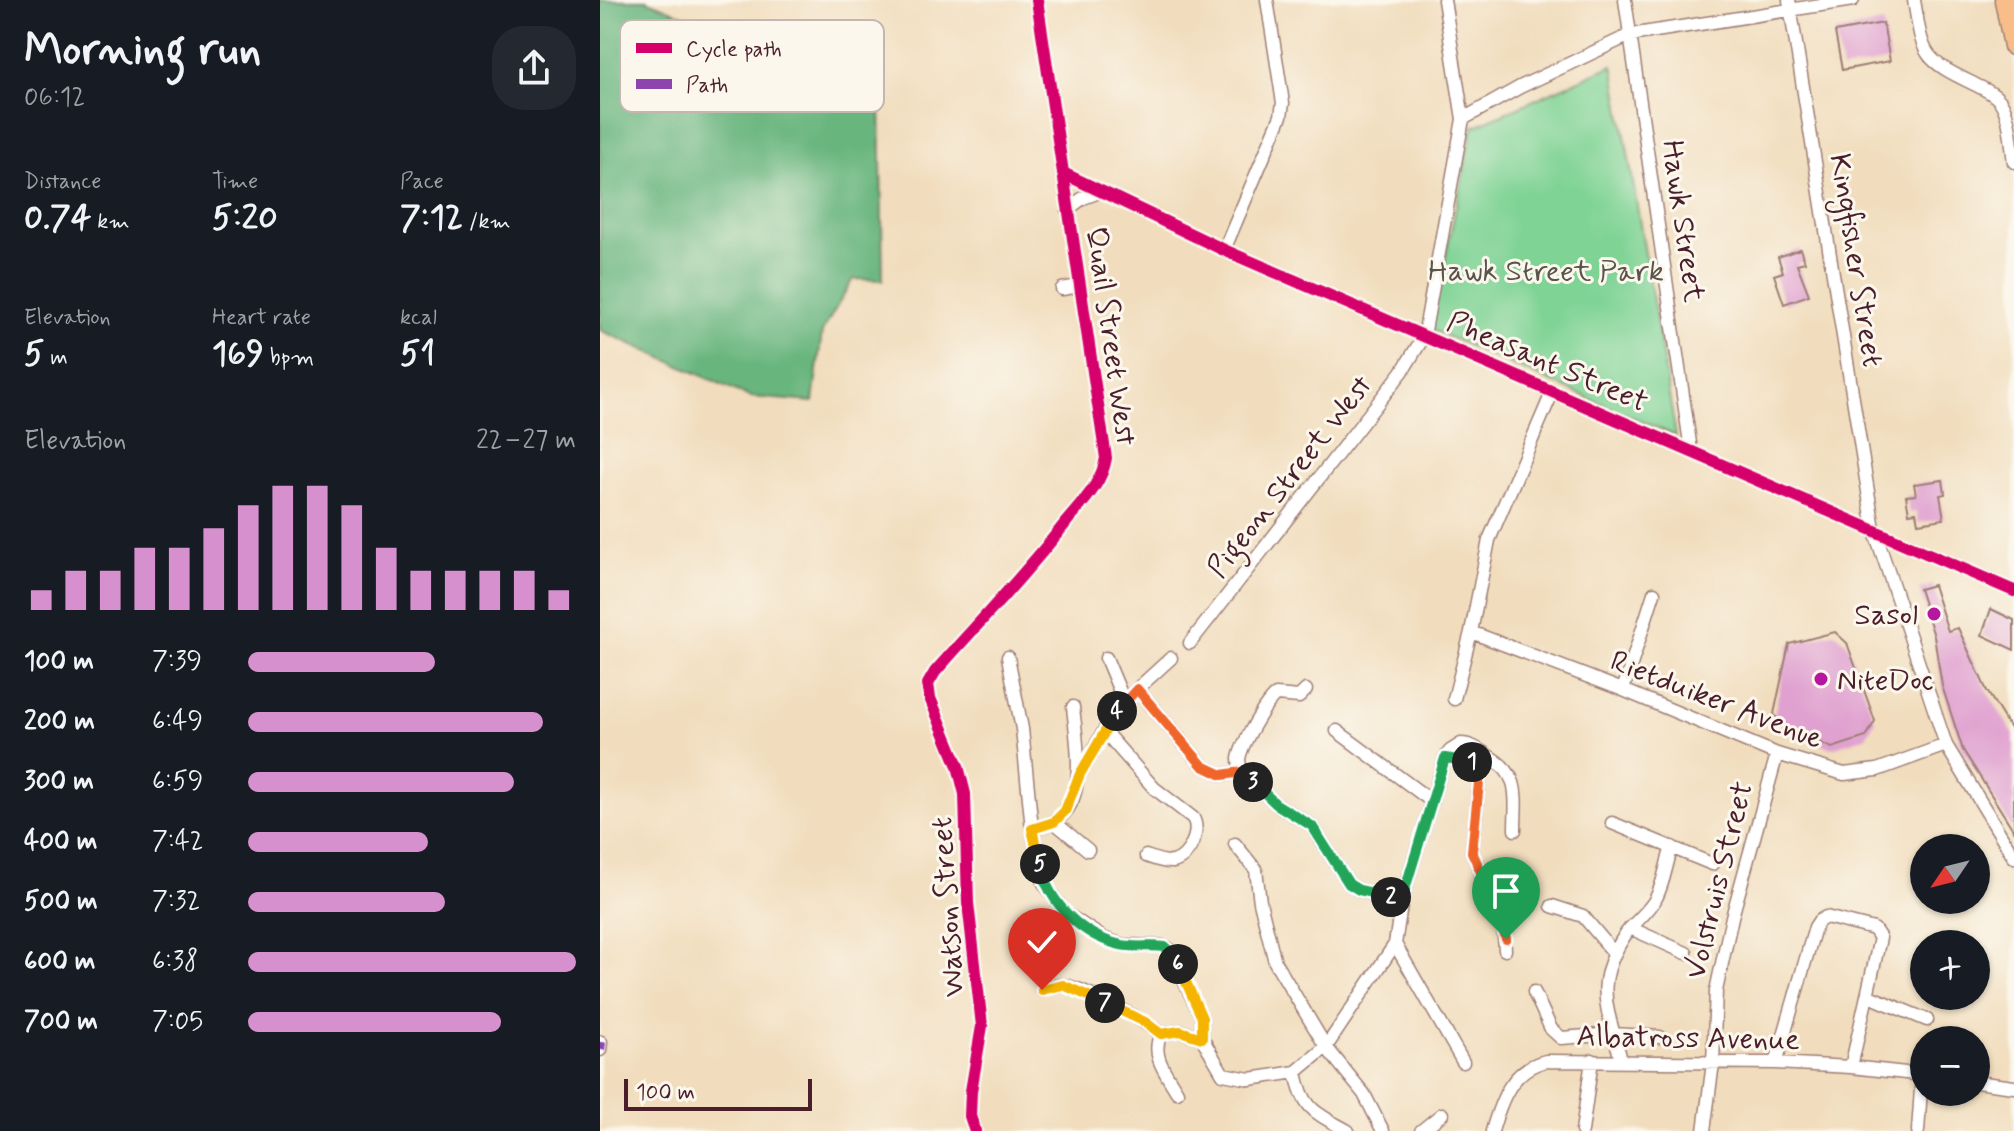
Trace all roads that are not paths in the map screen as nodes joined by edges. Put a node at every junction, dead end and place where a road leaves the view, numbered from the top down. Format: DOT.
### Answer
graph roads {
  1 [pos="1037,0"];
  2 [pos="1267,0"];
  3 [pos="1444,0"];
  4 [pos="1625,0"];
  5 [pos="1853,0"];
  6 [pos="1914,0"];
  7 [pos="2005,0"];
  8 [pos="1790,5"];
  9 [pos="1630,35"];
  10 [pos="2014,46"];
  11 [pos="1463,119"];
  12 [pos="2014,162"];
  13 [pos="1063,173"];
  14 [pos="1102,191"];
  15 [pos="1067,210"];
  16 [pos="1224,250"];
  17 [pos="1079,286"];
  18 [pos="1062,289"];
  19 [pos="1424,336"];
  20 [pos="1552,393"];
  21 [pos="1691,450"];
  22 [pos="1874,529"];
  23 [pos="2014,591"];
  24 [pos="1654,593"];
  25 [pos="1471,632"];
  26 [pos="1190,643"];
  27 [pos="1008,657"];
  28 [pos="1106,658"];
  29 [pos="1171,658"];
  30 [pos="928,684"];
  31 [pos="1137,689"];
  32 [pos="1306,690"];
  33 [pos="1623,690"];
  34 [pos="1454,699"];
  35 [pos="1124,701"];
  36 [pos="1073,707"];
  37 [pos="1104,731"];
  38 [pos="1337,731"];
  39 [pos="1946,745"];
  40 [pos="1777,754"];
  41 [pos="1445,758"];
  42 [pos="1242,772"];
  43 [pos="1080,774"];
  44 [pos="1430,800"];
  45 [pos="1054,822"];
  46 [pos="1612,823"];
  47 [pos="1032,829"];
  48 [pos="1515,830"];
  49 [pos="1235,844"];
  50 [pos="1672,847"];
  51 [pos="1088,850"];
  52 [pos="1146,856"];
  53 [pos="2014,857"];
  54 [pos="1712,864"];
  55 [pos="1402,899"];
  56 [pos="1552,906"];
  57 [pos="1630,928"];
  58 [pos="1395,944"];
  59 [pos="1505,950"];
  60 [pos="1614,953"];
  61 [pos="1686,953"];
  62 [pos="1042,990"];
  63 [pos="1534,992"];
  64 [pos="1869,996"];
  65 [pos="1927,1020"];
  66 [pos="1161,1034"];
  67 [pos="1614,1034"];
  68 [pos="1660,1037"];
  69 [pos="1202,1038"];
  70 [pos="1326,1047"];
  71 [pos="1592,1060"];
  72 [pos="1621,1060"];
  73 [pos="1463,1062"];
  74 [pos="1713,1063"];
  75 [pos="1776,1063"];
  76 [pos="1851,1067"];
  77 [pos="1296,1072"];
  78 [pos="1910,1074"];
  79 [pos="1990,1084"];
  80 [pos="2014,1087"];
  81 [pos="1177,1092"];
  82 [pos="1920,1106"];
  83 [pos="1442,1114"];
  84 [pos="1706,1114"];
  85 [pos="975,1131"];
  86 [pos="1348,1131"];
  87 [pos="1383,1131"];
  88 [pos="1421,1131"];
  89 [pos="1492,1131"];
  90 [pos="1582,1131"];
  91 [pos="1704,1131"];
  92 [pos="1717,1131"];
  93 [pos="1918,1131"];
  1 -- 13 [label="street, Quail Street West"];
  2 -- 16 [label="street"];
  3 -- 11 [label="street"];
  4 -- 9 [label="street, Hawk Street"];
  5 -- 8 [label="street"];
  6 -- 12 [label="street"];
  7 -- 10 [label="main road"];
  8 -- 9 [label="street"];
  8 -- 22 [label="street, Kingfisher Street"];
  9 -- 11 [label="street"];
  9 -- 21 [label="street, Hawk Street"];
  11 -- 19 [label="street"];
  13 -- 14 [label="street, Pheasant Street"];
  13 -- 15 [label="street, Quail Street West"];
  14 -- 15 [label="street"];
  14 -- 16 [label="street, Pheasant Street"];
  15 -- 17 [label="street, Quail Street West"];
  16 -- 19 [label="street, Pheasant Street"];
  17 -- 18 [label="street"];
  17 -- 30 [label="street, Quail Street West"];
  19 -- 20 [label="street, Pheasant Street"];
  19 -- 26 [label="street, Pigeon Street West"];
  20 -- 21 [label="street, Pheasant Street"];
  20 -- 25 [label="street"];
  21 -- 22 [label="street, Pheasant Street"];
  22 -- 23 [label="street, Pheasant Street"];
  22 -- 39 [label="street, Kingfisher Street"];
  24 -- 33 [label="street"];
  25 -- 33 [label="street, Rietduiker Avenue"];
  25 -- 34 [label="street"];
  27 -- 47 [label="street"];
  28 -- 35 [label="street"];
  29 -- 31 [label="street"];
  30 -- 85 [label="street, Watson Street"];
  31 -- 35 [label="street"];
  31 -- 42 [label="street"];
  32 -- 42 [label="street"];
  33 -- 40 [label="street, Rietduiker Avenue"];
  35 -- 37 [label="street"];
  36 -- 43 [label="street"];
  37 -- 43 [label="street"];
  37 -- 52 [label="street"];
  38 -- 44 [label="street"];
  39 -- 40 [label="street, Rietduiker Avenue"];
  39 -- 53 [label="street, Kingfisher Street"];
  40 -- 74 [label="street, Volstruis Street"];
  41 -- 44 [label="street"];
  41 -- 48 [label="street"];
  41 -- 59 [label="street"];
  42 -- 55 [label="street"];
  43 -- 45 [label="street"];
  44 -- 55 [label="street"];
  45 -- 47 [label="street"];
  45 -- 51 [label="street"];
  46 -- 50 [label="street"];
  47 -- 69 [label="street"];
  49 -- 70 [label="street"];
  50 -- 54 [label="street"];
  50 -- 57 [label="street"];
  55 -- 58 [label="street"];
  56 -- 60 [label="street"];
  57 -- 60 [label="street"];
  57 -- 61 [label="street"];
  58 -- 70 [label="street"];
  58 -- 73 [label="street"];
  60 -- 67 [label="street"];
  62 -- 66 [label="street"];
  63 -- 67 [label="street"];
  64 -- 65 [label="street"];
  64 -- 75 [label="street"];
  64 -- 76 [label="street"];
  66 -- 69 [label="street"];
  66 -- 81 [label="street"];
  67 -- 68 [label="street"];
  67 -- 72 [label="street"];
  69 -- 77 [label="street"];
  70 -- 77 [label="street"];
  70 -- 87 [label="street"];
  71 -- 72 [label="street, Albatross Avenue"];
  71 -- 89 [label="street, Albatross Avenue"];
  71 -- 90 [label="street"];
  72 -- 74 [label="street, Albatross Avenue"];
  74 -- 75 [label="street, Albatross Avenue"];
  74 -- 84 [label="street, Volstruis Street"];
  75 -- 76 [label="street, Albatross Avenue"];
  76 -- 78 [label="street, Albatross Avenue"];
  77 -- 86 [label="street"];
  79 -- 80 [label="street"];
  82 -- 93 [label="street"];
  83 -- 88 [label="street"];
  84 -- 91 [label="street, Volstruis Street"];
  84 -- 92 [label="street"];
}
